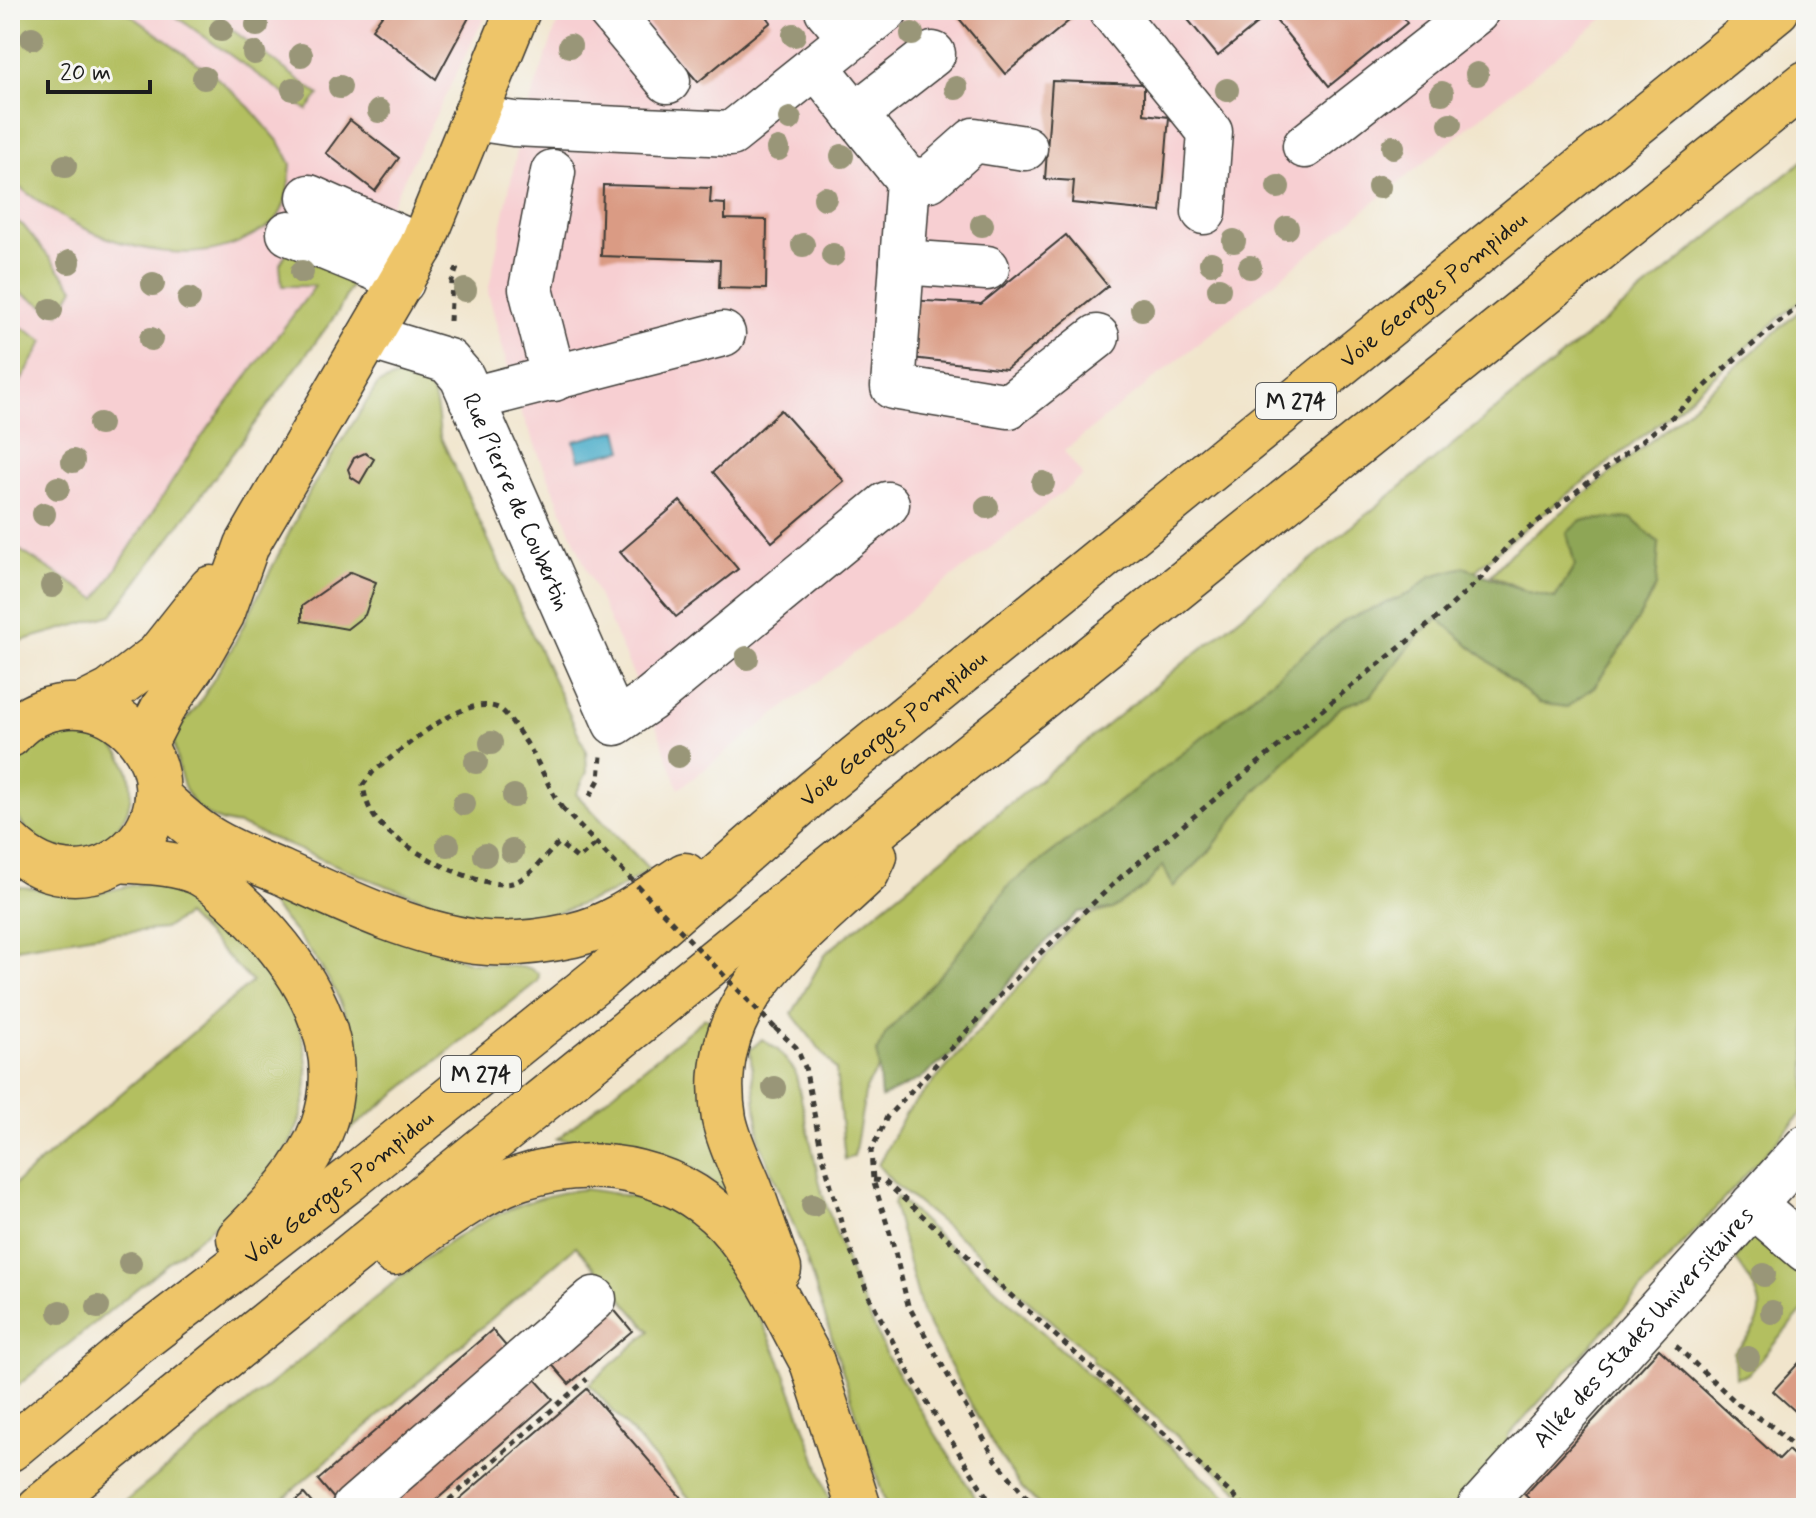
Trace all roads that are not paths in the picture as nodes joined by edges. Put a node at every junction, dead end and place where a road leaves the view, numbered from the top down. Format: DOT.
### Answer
graph roads {
  1 [pos="518,10"];
  2 [pos="609,10"];
  3 [pos="886,10"];
  4 [pos="1111,10"];
  5 [pos="1777,10"];
  6 [pos="1477,11"];
  7 [pos="839,24"];
  8 [pos="933,54"];
  9 [pos="816,66"];
  10 [pos="668,81"];
  11 [pos="1806,83"];
  12 [pos="855,115"];
  13 [pos="474,118"];
  14 [pos="1305,146"];
  15 [pos="1025,148"];
  16 [pos="553,172"];
  17 [pos="908,180"];
  18 [pos="1204,212"];
  19 [pos="299,215"];
  20 [pos="428,261"];
  21 [pos="902,262"];
  22 [pos="987,268"];
  23 [pos="723,334"];
  24 [pos="369,337"];
  25 [pos="1097,337"];
  26 [pos="554,379"];
  27 [pos="471,399"];
  28 [pos="887,504"];
  29 [pos="247,545"];
  30 [pos="82,706"];
  31 [pos="10,735"];
  32 [pos="144,745"];
  33 [pos="815,791"];
  34 [pos="157,796"];
  35 [pos="895,815"];
  36 [pos="119,860"];
  37 [pos="20,862"];
  38 [pos="1806,1147"];
  39 [pos="1753,1205"];
  40 [pos="1806,1250"];
  41 [pos="308,1291"];
  42 [pos="594,1299"];
  43 [pos="137,1343"];
  44 [pos="812,1362"];
  45 [pos="10,1449"];
  46 [pos="39,1508"];
  47 [pos="354,1508"];
  48 [pos="859,1508"];
  49 [pos="1479,1508"];
  1 -- 13 [label="main road"];
  2 -- 10 [label="street"];
  3 -- 7 [label="street"];
  4 -- 18 [label="street"];
  5 -- 33 [label="main road, Voie Georges Pompidou / M 274"];
  6 -- 14 [label="street"];
  7 -- 9 [label="street"];
  8 -- 12 [label="street"];
  9 -- 12 [label="street"];
  9 -- 13 [label="street"];
  11 -- 35 [label="main road, M 274"];
  12 -- 17 [label="street"];
  13 -- 20 [label="main road"];
  15 -- 17 [label="street"];
  16 -- 26 [label="street"];
  17 -- 21 [label="street"];
  19 -- 20 [label="street"];
  20 -- 24 [label="main road"];
  21 -- 22 [label="street"];
  21 -- 25 [label="street"];
  23 -- 26 [label="street"];
  24 -- 27 [label="street, Rue Pierre de Coubertin"];
  24 -- 29 [label="main road"];
  26 -- 27 [label="street"];
  27 -- 28 [label="street, Rue Pierre de Coubertin"];
  29 -- 30 [label="main road"];
  29 -- 32 [label="main road"];
  30 -- 31 [label="main road"];
  30 -- 32 [label="main road"];
  32 -- 34 [label="main road"];
  33 -- 34 [label="main road"];
  33 -- 43 [label="main road, Voie Georges Pompidou / M 274"];
  34 -- 36 [label="main road"];
  35 -- 41 [label="main road, M 274"];
  35 -- 44 [label="main road"];
  36 -- 37 [label="main road"];
  36 -- 43 [label="main road"];
  38 -- 39 [label="street, Allée des Stades Universitaires"];
  39 -- 40 [label="street"];
  39 -- 49 [label="street, Allée des Stades Universitaires"];
  41 -- 44 [label="main road"];
  41 -- 46 [label="main road, M 274"];
  42 -- 47 [label="street"];
  43 -- 45 [label="main road, Voie Georges Pompidou / M 274"];
  44 -- 48 [label="main road"];
}
